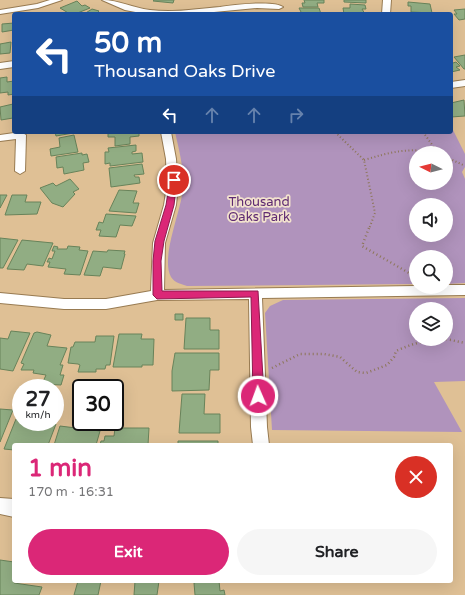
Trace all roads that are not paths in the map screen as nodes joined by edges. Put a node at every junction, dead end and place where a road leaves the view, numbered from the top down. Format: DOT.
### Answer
graph roads {
  1 [pos="58,0"];
  2 [pos="106,0"];
  3 [pos="387,0"];
  4 [pos="279,7"];
  5 [pos="0,12"];
  6 [pos="155,12"];
  7 [pos="176,12"];
  8 [pos="386,12"];
  9 [pos="12,64"];
  10 [pos="0,66"];
  11 [pos="465,83"];
  12 [pos="453,85"];
  13 [pos="166,134"];
  14 [pos="0,138"];
  15 [pos="20,170"];
  16 [pos="465,290"];
  17 [pos="255,293"];
  18 [pos="157,295"];
  19 [pos="0,298"];
  20 [pos="262,443"];
  21 [pos="0,506"];
  22 [pos="12,508"];
  1 -- 5 [label="street"];
  2 -- 6 [label="street"];
  3 -- 8 [label="street"];
  4 -- 7 [label="street"];
  9 -- 10 [label="street"];
  11 -- 12 [label="street"];
  13 -- 18 [label="street"];
  14 -- 15 [label="street"];
  16 -- 17 [label="street"];
  17 -- 18 [label="street"];
  17 -- 20 [label="street"];
  18 -- 19 [label="street"];
  21 -- 22 [label="street"];
}
